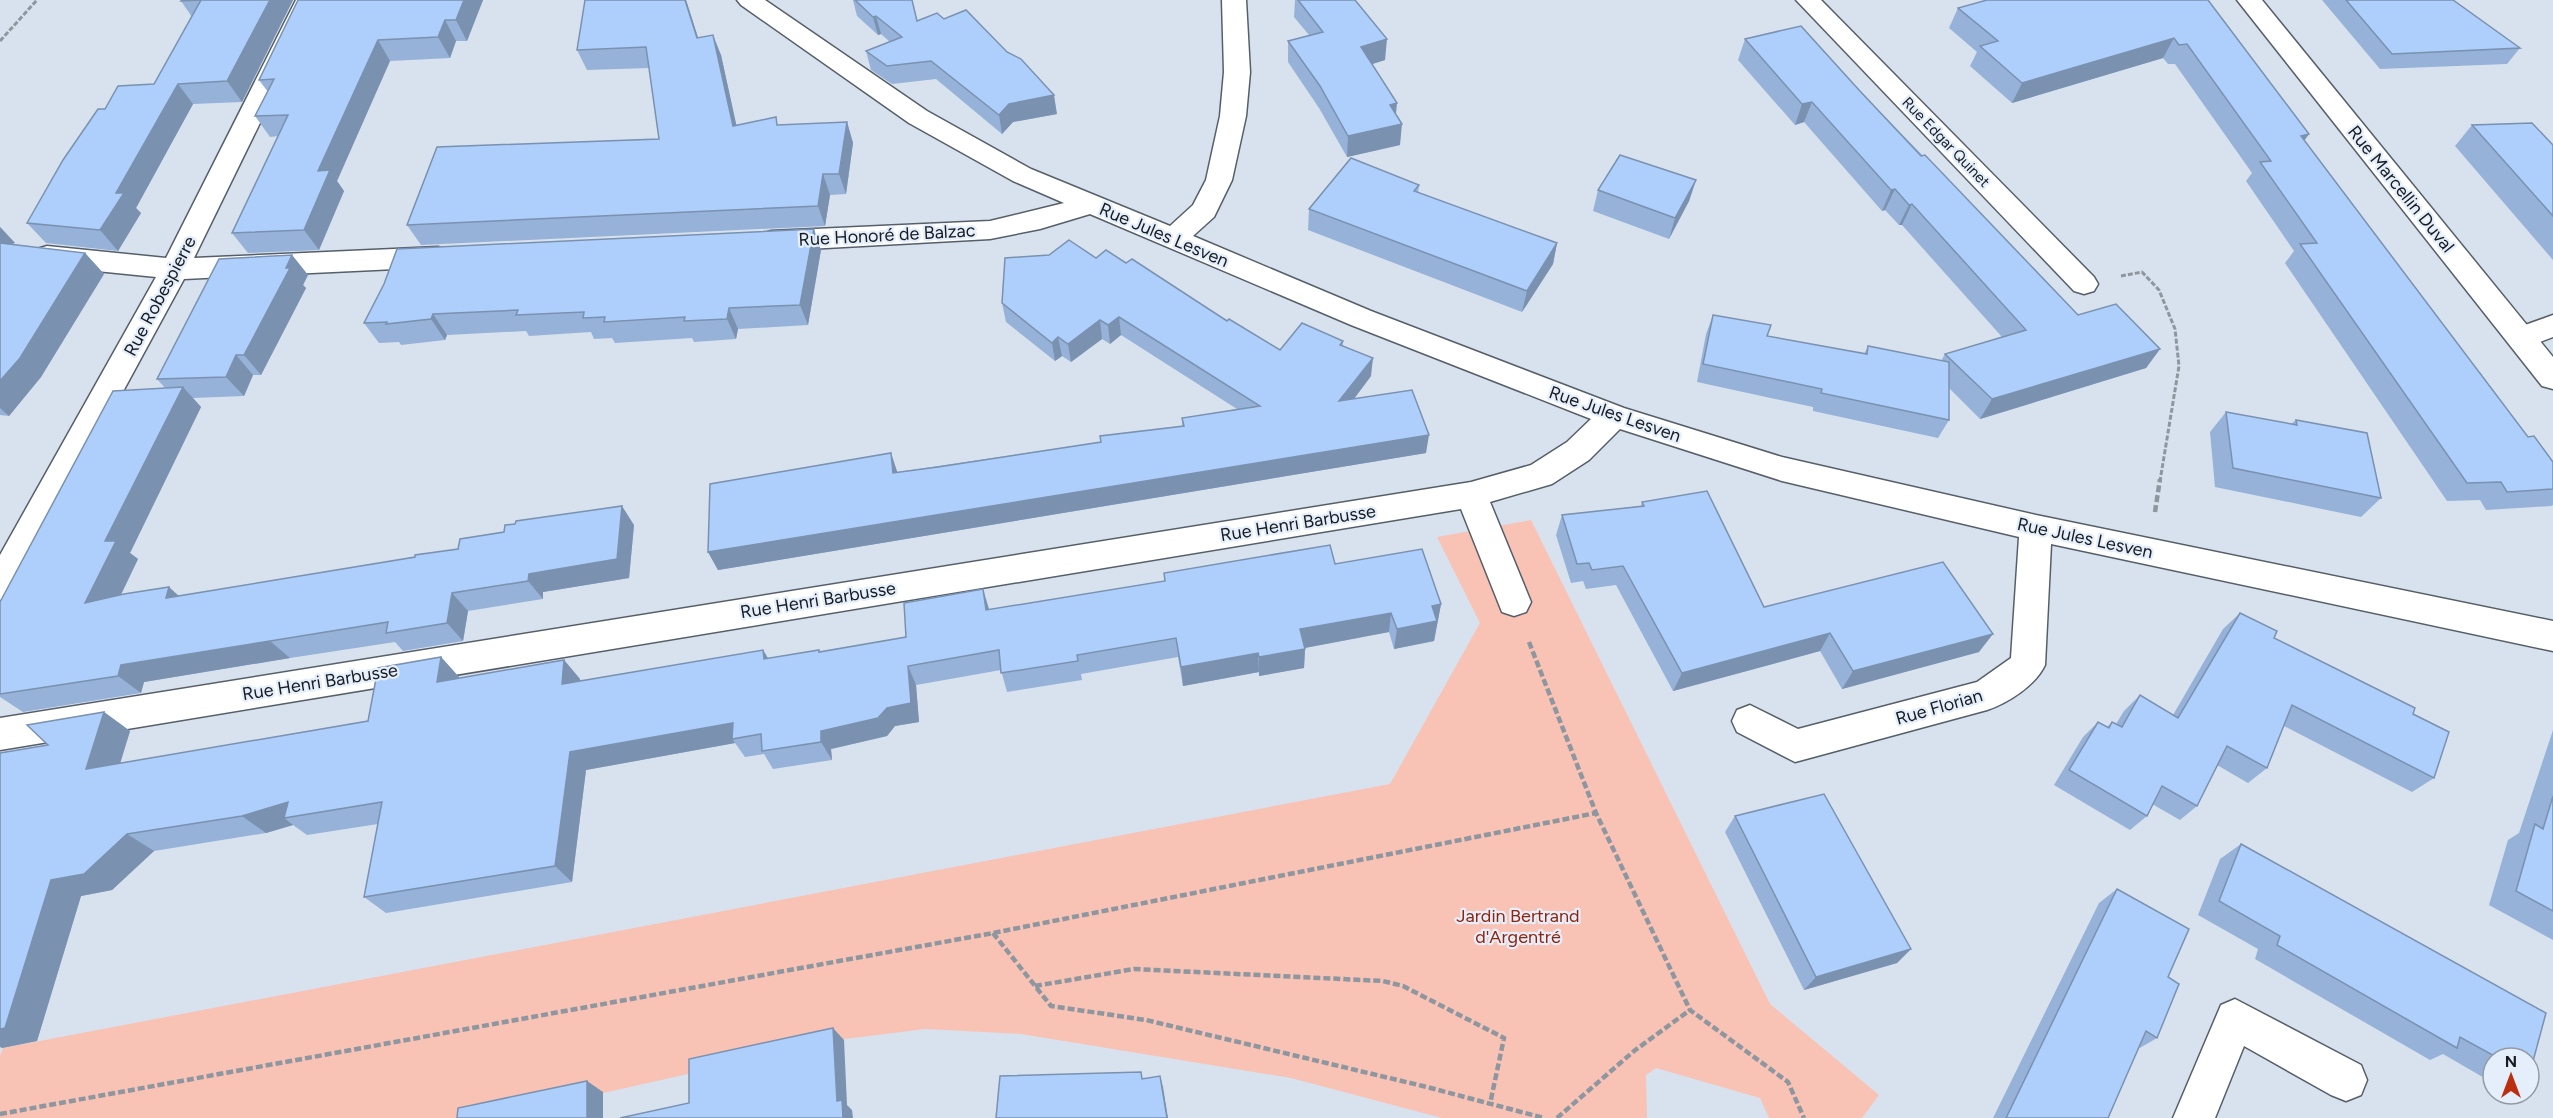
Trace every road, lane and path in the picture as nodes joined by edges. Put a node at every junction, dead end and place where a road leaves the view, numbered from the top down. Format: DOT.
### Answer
graph roads {
  1 [pos="37,0"];
  2 [pos="308,0"];
  3 [pos="749,0"];
  4 [pos="1234,0"];
  5 [pos="1808,0"];
  6 [pos="2249,0"];
  7 [pos="0,41"];
  8 [pos="1093,204"];
  9 [pos="1173,239"];
  10 [pos="742,242"];
  11 [pos="21,253"];
  12 [pos="458,256"];
  13 [pos="175,270"];
  14 [pos="2084,284"];
  15 [pos="2553,326"];
  16 [pos="2521,338"];
  17 [pos="2553,378"];
  18 [pos="1614,416"];
  19 [pos="1471,495"];
  20 [pos="2036,528"];
  21 [pos="2149,552"];
  22 [pos="0,585"];
  23 [pos="1514,602"];
  24 [pos="2553,636"];
  25 [pos="1750,721"];
  26 [pos="0,734"];
  27 [pos="1596,813"];
  28 [pos="993,933"];
  29 [pos="1035,986"];
  30 [pos="1690,1010"];
  31 [pos="2346,1080"];
  32 [pos="1490,1104"];
  33 [pos="0,1114"];
  34 [pos="1544,1118"];
  35 [pos="1557,1118"];
  36 [pos="1804,1118"];
  37 [pos="2193,1118"];
  1 -- 7 [label="path"];
  2 -- 13 [label="street, Rue Robespierre"];
  3 -- 8 [label="street, Rue Jules Lesven"];
  4 -- 9 [label="street"];
  5 -- 14 [label="street, Rue Edgar Quinet"];
  6 -- 16 [label="street, Rue Marcellin Duval"];
  8 -- 9 [label="street, Rue Jules Lesven"];
  8 -- 10 [label="street, Rue Honoré de Balzac"];
  9 -- 18 [label="street, Rue Jules Lesven"];
  11 -- 13 [label="street"];
  12 -- 13 [label="street"];
  13 -- 22 [label="street, Rue Robespierre"];
  14 -- 21 [label="path"];
  15 -- 16 [label="street"];
  16 -- 17 [label="street, Rue Marcellin Duval"];
  18 -- 19 [label="street, Rue Henri Barbusse"];
  18 -- 20 [label="street, Rue Jules Lesven"];
  19 -- 23 [label="street"];
  19 -- 26 [label="street, Rue Henri Barbusse"];
  20 -- 21 [label="street, Rue Jules Lesven"];
  20 -- 25 [label="street, Rue Florian"];
  21 -- 24 [label="street, Rue Jules Lesven"];
  23 -- 27 [label="path"];
  27 -- 28 [label="path"];
  27 -- 30 [label="path"];
  28 -- 29 [label="path"];
  28 -- 33 [label="path"];
  29 -- 32 [label="path"];
  29 -- 32 [label="path"];
  30 -- 35 [label="path"];
  30 -- 36 [label="path"];
  31 -- 37 [label="street"];
  32 -- 34 [label="path"];
}
